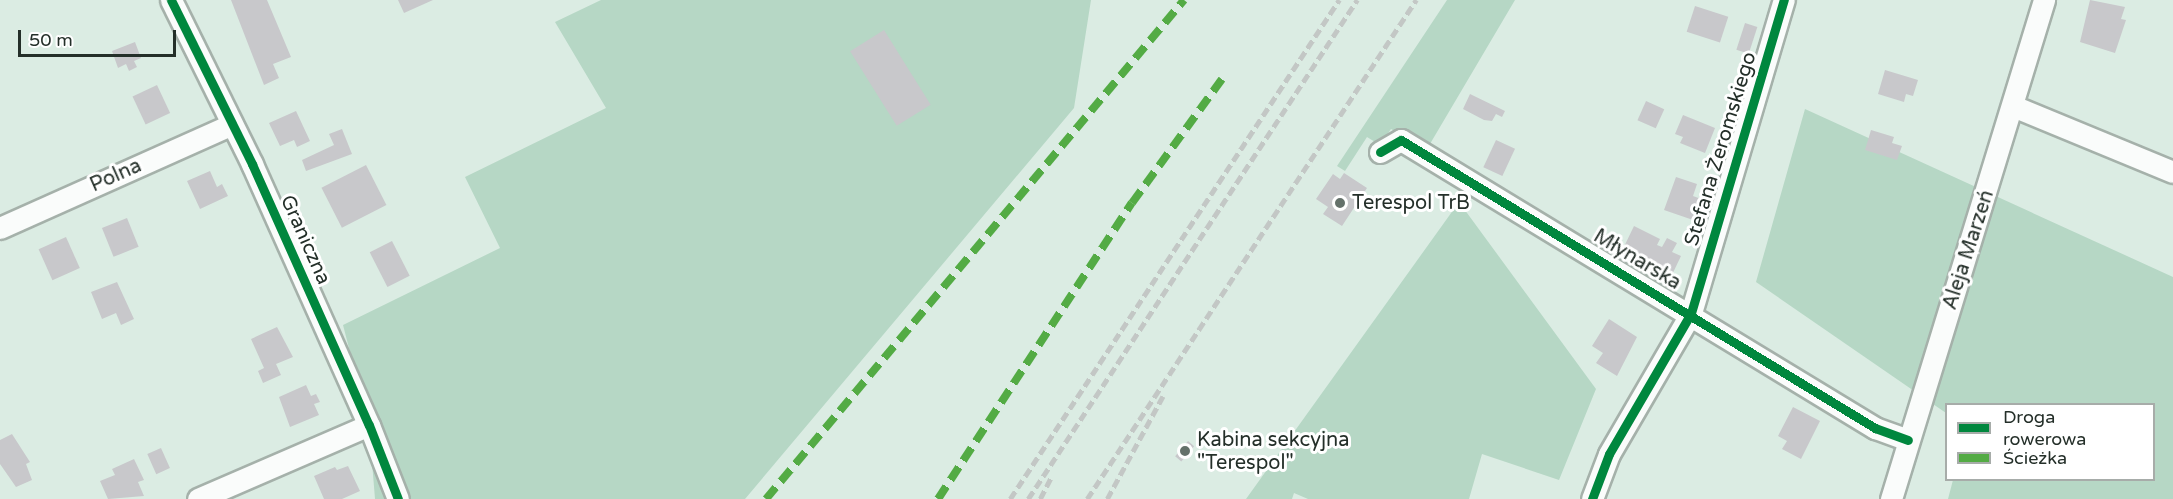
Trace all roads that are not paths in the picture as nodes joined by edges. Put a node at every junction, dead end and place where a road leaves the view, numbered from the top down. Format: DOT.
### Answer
graph roads {
  1 [pos="171,0"];
  2 [pos="1784,0"];
  3 [pos="2044,0"];
  4 [pos="2013,106"];
  5 [pos="232,124"];
  6 [pos="1380,152"];
  7 [pos="2173,172"];
  8 [pos="0,228"];
  9 [pos="1691,313"];
  10 [pos="369,424"];
  11 [pos="1908,440"];
  12 [pos="198,499"];
  13 [pos="398,499"];
  14 [pos="1592,499"];
  15 [pos="1890,499"];
  1 -- 5 [label="street, Graniczna"];
  2 -- 9 [label="street, Stefana Żeromskiego"];
  3 -- 4 [label="street, Aleja Marzeń"];
  4 -- 7 [label="street"];
  4 -- 11 [label="street, Aleja Marzeń"];
  5 -- 8 [label="street, Polna"];
  5 -- 10 [label="street, Graniczna"];
  6 -- 9 [label="street, Młynarska"];
  9 -- 11 [label="street, Młynarska"];
  9 -- 14 [label="street, Stefana Żeromskiego"];
  10 -- 12 [label="street"];
  10 -- 13 [label="street, Graniczna"];
  11 -- 15 [label="street, Aleja Marzeń"];
}
